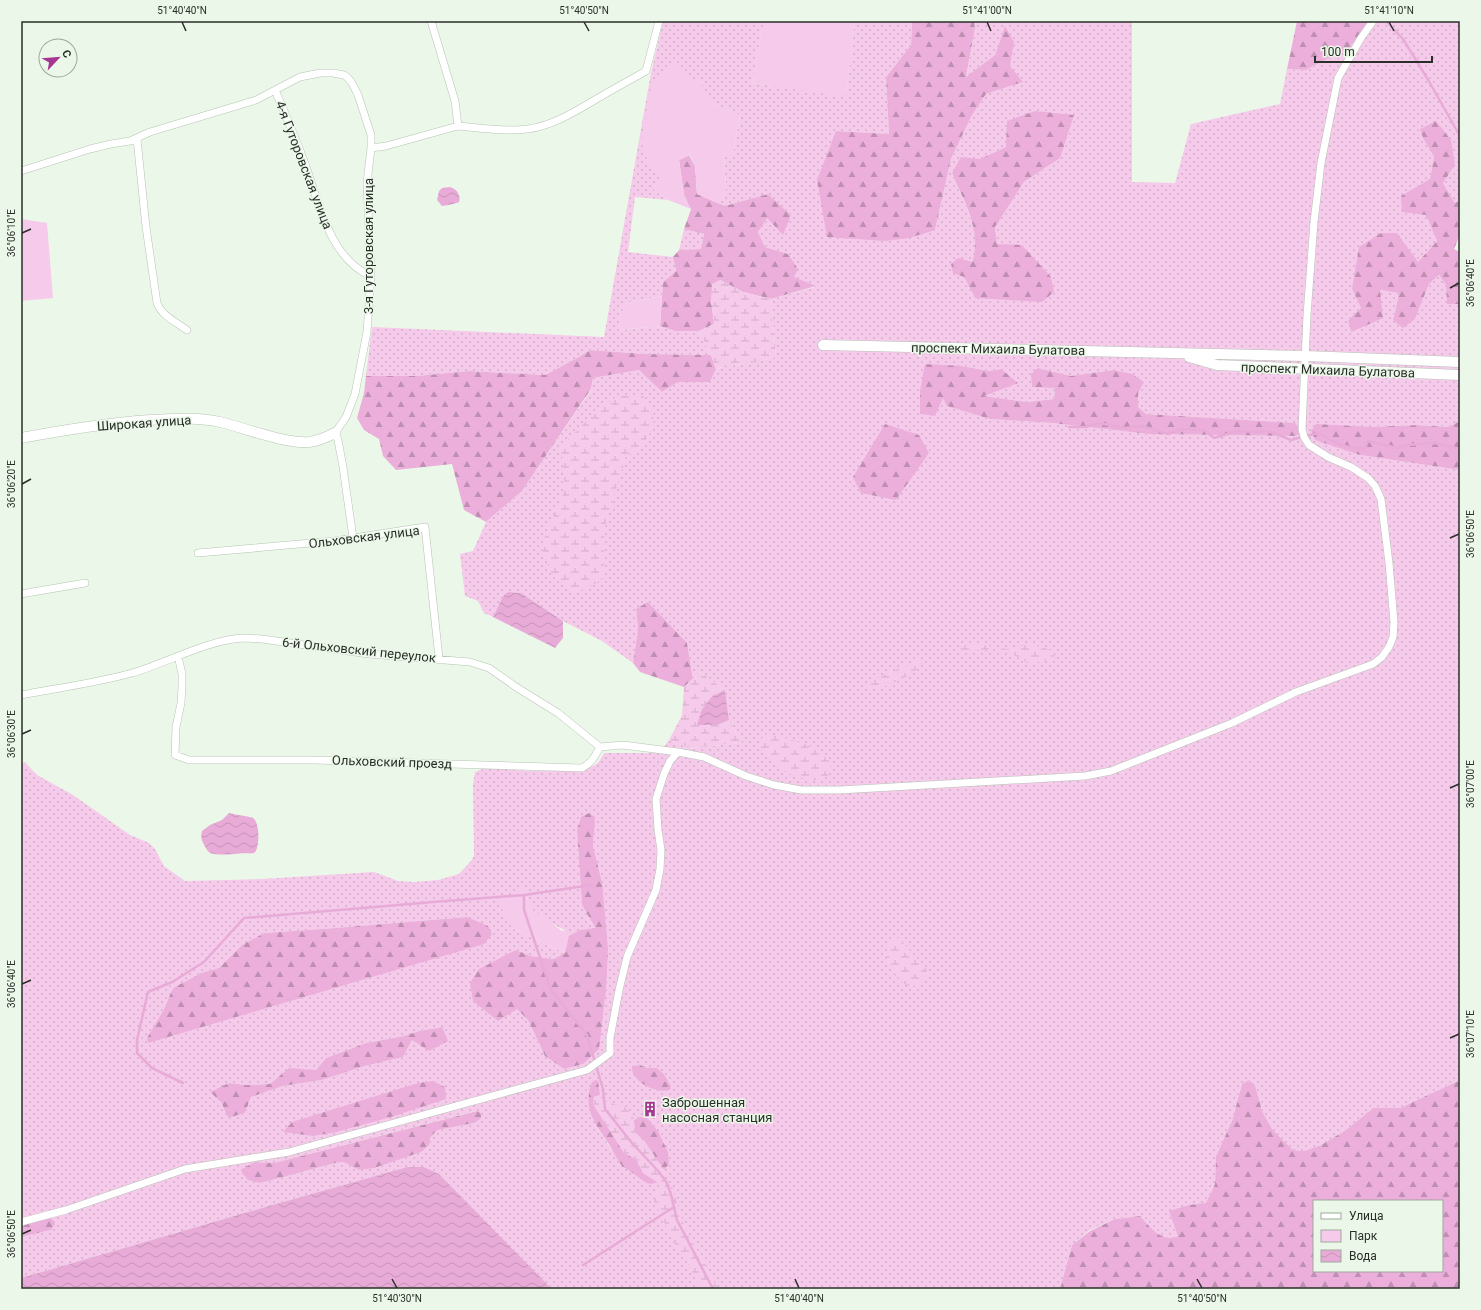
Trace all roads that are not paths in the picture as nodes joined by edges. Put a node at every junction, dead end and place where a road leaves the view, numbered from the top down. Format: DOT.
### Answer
graph roads {
  1 [pos="431,21"];
  2 [pos="659,21"];
  3 [pos="1373,21"];
  4 [pos="275,90"];
  5 [pos="458,126"];
  6 [pos="136,139"];
  7 [pos="371,148"];
  8 [pos="21,171"];
  9 [pos="371,276"];
  10 [pos="187,330"];
  11 [pos="823,345"];
  12 [pos="1173,353"];
  13 [pos="1306,356"];
  14 [pos="1460,362"];
  15 [pos="1305,370"];
  16 [pos="1460,375"];
  17 [pos="335,433"];
  18 [pos="21,438"];
  19 [pos="352,538"];
  20 [pos="198,553"];
  21 [pos="85,583"];
  22 [pos="21,594"];
  23 [pos="178,656"];
  24 [pos="439,658"];
  25 [pos="21,695"];
  26 [pos="600,747"];
  27 [pos="678,752"];
  28 [pos="21,1222"];
  1 -- 5 [label="street"];
  2 -- 5 [label="street"];
  3 -- 13 [label="street"];
  4 -- 6 [label="street, 4-я Гуторовская улица"];
  4 -- 7 [label="street, 3-я Гуторовская улица"];
  4 -- 9 [label="street, 4-я Гуторовская улица"];
  5 -- 7 [label="street"];
  6 -- 8 [label="street, 4-я Гуторовская улица"];
  6 -- 10 [label="street"];
  7 -- 9 [label="street, 3-я Гуторовская улица"];
  9 -- 17 [label="street, 3-я Гуторовская улица"];
  11 -- 12 [label="street, проспект Михаила Булатова"];
  12 -- 13 [label="street, проспект Михаила Булатова"];
  12 -- 15 [label="street, проспект Михаила Булатова"];
  13 -- 14 [label="street, проспект Михаила Булатова"];
  13 -- 15 [label="street"];
  15 -- 16 [label="street, проспект Михаила Булатова"];
  15 -- 27 [label="street"];
  17 -- 18 [label="street, Широкая улица"];
  17 -- 19 [label="street"];
  19 -- 20 [label="street, Ольховская улица"];
  19 -- 24 [label="street, Ольховская улица"];
  21 -- 22 [label="street"];
  23 -- 24 [label="street, 6-й Ольховский переулок"];
  23 -- 25 [label="street, 6-й Ольховский переулок"];
  23 -- 26 [label="street, Ольховский проезд"];
  24 -- 26 [label="street, 6-й Ольховский переулок"];
  26 -- 27 [label="street"];
  27 -- 28 [label="street"];
}
